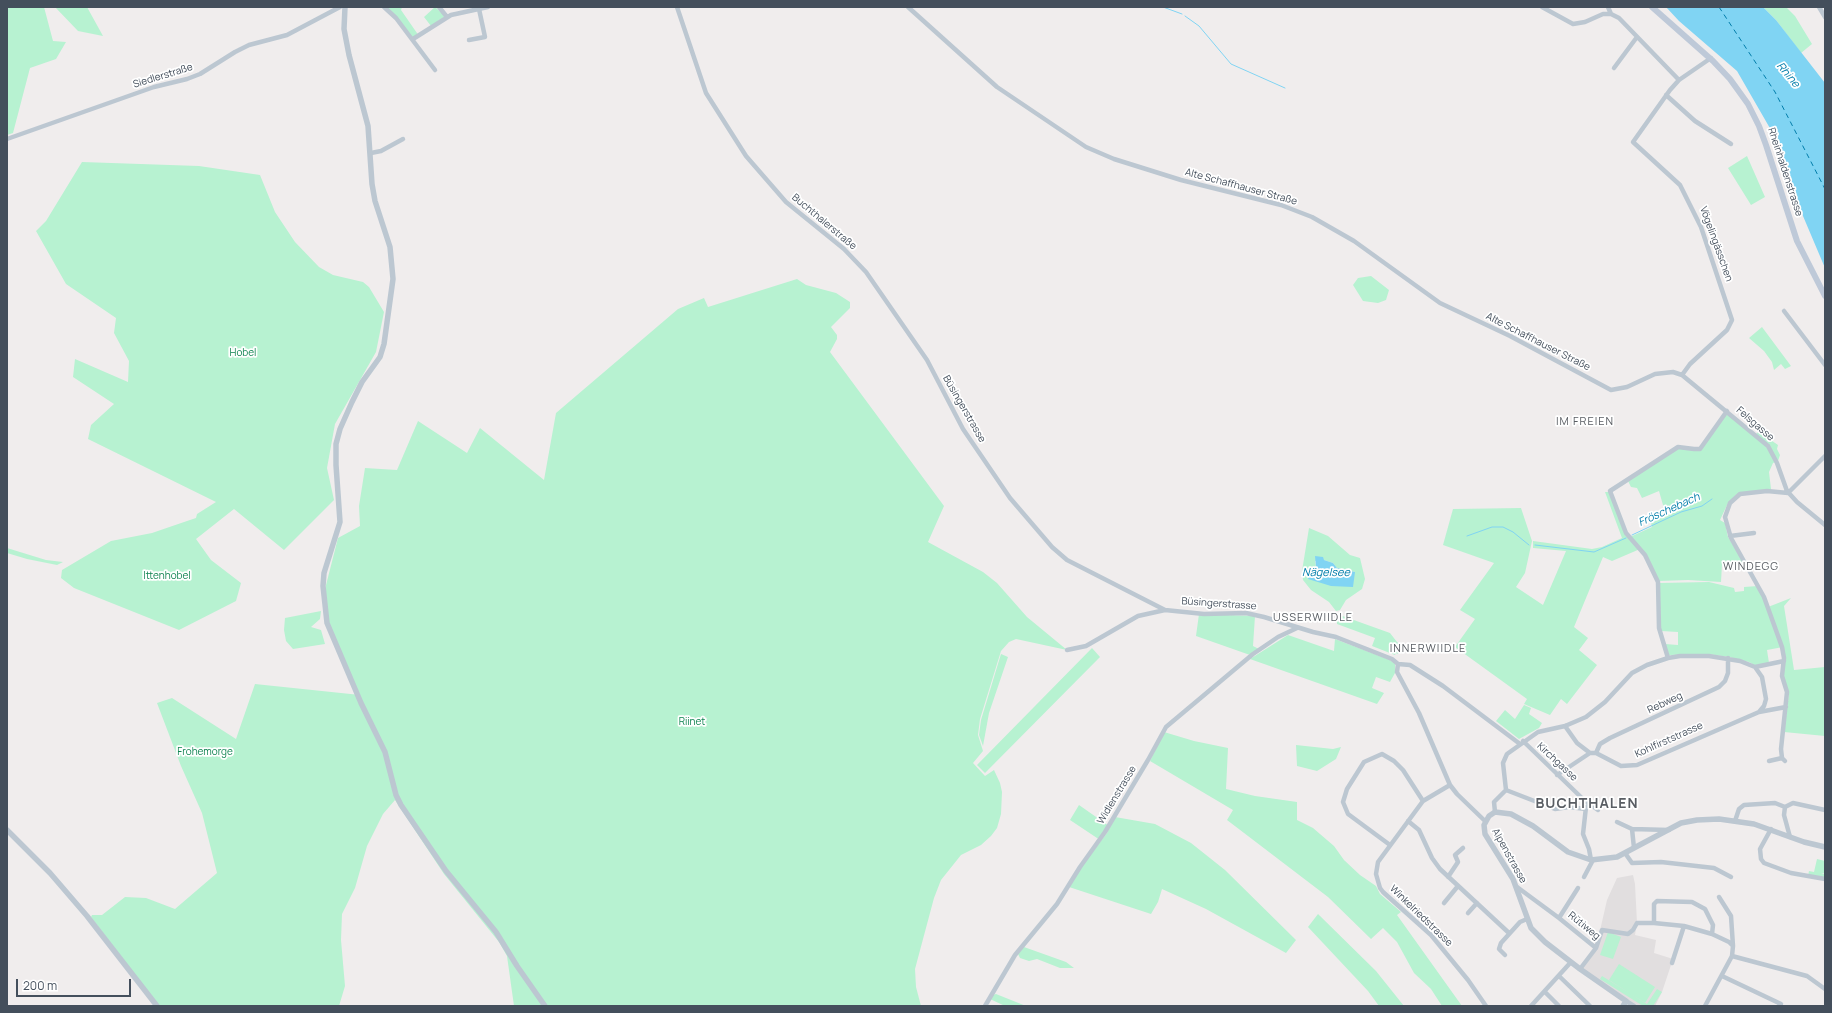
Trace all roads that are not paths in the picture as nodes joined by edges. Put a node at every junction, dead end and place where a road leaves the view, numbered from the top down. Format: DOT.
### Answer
graph roads {
  1 [pos="340,7"];
  2 [pos="345,7"];
  3 [pos="384,7"];
  4 [pos="438,7"];
  5 [pos="488,7"];
  6 [pos="677,7"];
  7 [pos="908,7"];
  8 [pos="1542,7"];
  9 [pos="1608,7"];
  10 [pos="1652,7"];
  11 [pos="1819,7"];
  12 [pos="481,8"];
  13 [pos="1611,14"];
  14 [pos="447,17"];
  15 [pos="1825,17"];
  16 [pos="1637,37"];
  17 [pos="413,39"];
  18 [pos="469,40"];
  19 [pos="1712,60"];
  20 [pos="1614,68"];
  21 [pos="435,70"];
  22 [pos="1679,80"];
  23 [pos="1666,95"];
  24 [pos="7,139"];
  25 [pos="403,139"];
  26 [pos="1731,144"];
  27 [pos="371,153"];
  28 [pos="1825,296"];
  29 [pos="1784,311"];
  30 [pos="927,360"];
  31 [pos="1825,365"];
  32 [pos="1682,375"];
  33 [pos="1726,411"];
  34 [pos="1825,456"];
  35 [pos="1788,493"];
  36 [pos="1825,525"];
  37 [pos="1754,533"];
  38 [pos="1730,536"];
  39 [pos="1165,610"];
  40 [pos="1297,628"];
  41 [pos="1067,650"];
  42 [pos="1668,658"];
  43 [pos="1728,658"];
  44 [pos="1784,661"];
  45 [pos="1398,664"];
  46 [pos="1755,668"];
  47 [pos="1786,707"];
  48 [pos="1759,712"];
  49 [pos="1565,726"];
  50 [pos="1522,742"];
  51 [pos="1590,753"];
  52 [pos="1596,753"];
  53 [pos="1769,761"];
  54 [pos="1557,775"];
  55 [pos="1450,785"];
  56 [pos="1506,790"];
  57 [pos="1423,801"];
  58 [pos="1585,801"];
  59 [pos="1784,807"];
  60 [pos="1586,808"];
  61 [pos="1598,810"];
  62 [pos="1825,810"];
  63 [pos="1495,812"];
  64 [pos="1485,820"];
  65 [pos="1408,821"];
  66 [pos="1735,821"];
  67 [pos="1617,822"];
  68 [pos="1632,829"];
  69 [pos="1771,829"];
  70 [pos="7,830"];
  71 [pos="1669,830"];
  72 [pos="1790,837"];
  73 [pos="1390,845"];
  74 [pos="1825,847"];
  75 [pos="1463,848"];
  76 [pos="1634,848"];
  77 [pos="1625,853"];
  78 [pos="1592,860"];
  79 [pos="1448,877"];
  80 [pos="1584,877"];
  81 [pos="1730,877"];
  82 [pos="1825,879"];
  83 [pos="1458,886"];
  84 [pos="1517,887"];
  85 [pos="1578,888"];
  86 [pos="1719,897"];
  87 [pos="1444,903"];
  88 [pos="1477,903"];
  89 [pos="1468,913"];
  90 [pos="1559,918"];
  91 [pos="1527,919"];
  92 [pos="1654,923"];
  93 [pos="1684,926"];
  94 [pos="1509,933"];
  95 [pos="1712,934"];
  96 [pos="1733,946"];
  97 [pos="1596,948"];
  98 [pos="1505,955"];
  99 [pos="1732,956"];
  100 [pos="1571,962"];
  101 [pos="1672,963"];
  102 [pos="1580,969"];
  103 [pos="1559,976"];
  104 [pos="1722,976"];
  105 [pos="1825,989"];
  106 [pos="1545,992"];
  107 [pos="1624,1003"];
  108 [pos="1780,1005"];
  109 [pos="157,1006"];
  110 [pos="545,1006"];
  111 [pos="985,1006"];
  112 [pos="1486,1006"];
  113 [pos="1532,1006"];
  114 [pos="1559,1006"];
  115 [pos="1590,1006"];
  116 [pos="1634,1006"];
  117 [pos="1705,1006"];
  1 -- 24 [label="street, Siedlerstraße"];
  2 -- 27 [label="street"];
  3 -- 17 [label="street"];
  4 -- 14 [label="street"];
  5 -- 12 [label="street"];
  6 -- 30 [label="street, Buchthalerstraße"];
  7 -- 32 [label="street, Alte Schaffhauser Straße"];
  8 -- 13 [label="street"];
  9 -- 13 [label="street"];
  10 -- 19 [label="main road, Rheinhaldenstrasse"];
  11 -- 15 [label="street"];
  12 -- 14 [label="street"];
  12 -- 18 [label="street"];
  13 -- 16 [label="street"];
  14 -- 17 [label="street"];
  16 -- 20 [label="street"];
  16 -- 22 [label="street"];
  17 -- 21 [label="street"];
  19 -- 22 [label="street, Vögelingässchen"];
  19 -- 28 [label="main road, Rheinhaldenstrasse"];
  22 -- 23 [label="street, Vögelingässchen"];
  23 -- 26 [label="street"];
  23 -- 32 [label="street, Vögelingässchen"];
  25 -- 27 [label="street"];
  27 -- 110 [label="street"];
  29 -- 31 [label="street"];
  30 -- 39 [label="street, Büsingerstrasse"];
  32 -- 33 [label="street"];
  33 -- 35 [label="street, Felsgasse"];
  33 -- 42 [label="street"];
  34 -- 35 [label="street"];
  35 -- 36 [label="street, Felsgasse"];
  35 -- 38 [label="street"];
  37 -- 38 [label="street"];
  38 -- 44 [label="street"];
  39 -- 40 [label="street, Büsingerstrasse"];
  39 -- 41 [label="street"];
  40 -- 45 [label="street, Büsingerstrasse"];
  40 -- 111 [label="street, Widlenstrasse"];
  42 -- 43 [label="street"];
  42 -- 49 [label="street"];
  43 -- 46 [label="street"];
  43 -- 52 [label="street, Rebweg"];
  44 -- 46 [label="street"];
  44 -- 47 [label="street"];
  45 -- 50 [label="street, Büsingerstrasse"];
  45 -- 55 [label="street, Alpenstrasse"];
  46 -- 48 [label="street, Kohlfirststrasse"];
  47 -- 48 [label="street"];
  47 -- 53 [label="street"];
  48 -- 52 [label="street, Kohlfirststrasse"];
  49 -- 50 [label="street"];
  49 -- 51 [label="street"];
  50 -- 54 [label="street, Kirchgasse"];
  50 -- 56 [label="street"];
  51 -- 52 [label="street, Kohlfirststrasse"];
  51 -- 54 [label="street"];
  54 -- 58 [label="street, Kirchgasse"];
  55 -- 57 [label="street, Winkelriedstrasse"];
  55 -- 64 [label="street, Alpenstrasse"];
  56 -- 60 [label="street"];
  56 -- 63 [label="street"];
  57 -- 65 [label="street, Winkelriedstrasse"];
  57 -- 73 [label="street"];
  58 -- 60 [label="street"];
  58 -- 61 [label="street, Kirchgasse"];
  59 -- 62 [label="street"];
  59 -- 66 [label="street"];
  59 -- 72 [label="street"];
  60 -- 78 [label="street"];
  63 -- 64 [label="street"];
  63 -- 78 [label="street"];
  64 -- 84 [label="street, Alpenstrasse"];
  65 -- 73 [label="street, Winkelriedstrasse"];
  65 -- 79 [label="street"];
  66 -- 69 [label="street"];
  66 -- 71 [label="street"];
  67 -- 68 [label="street"];
  68 -- 71 [label="street"];
  68 -- 76 [label="street"];
  69 -- 72 [label="street"];
  69 -- 82 [label="street"];
  70 -- 109 [label="street"];
  71 -- 76 [label="street"];
  72 -- 74 [label="street"];
  73 -- 112 [label="street, Winkelriedstrasse"];
  75 -- 79 [label="street"];
  76 -- 77 [label="street"];
  77 -- 78 [label="street"];
  77 -- 81 [label="street"];
  78 -- 80 [label="street"];
  79 -- 83 [label="street"];
  83 -- 87 [label="street"];
  83 -- 88 [label="street"];
  84 -- 90 [label="street, Rütiweg"];
  84 -- 91 [label="street, Alpenstrasse"];
  85 -- 90 [label="street, Rütiweg"];
  86 -- 96 [label="street"];
  88 -- 89 [label="street"];
  88 -- 94 [label="street"];
  90 -- 97 [label="street, Rütiweg"];
  91 -- 94 [label="street"];
  91 -- 100 [label="street, Alpenstrasse"];
  92 -- 93 [label="street"];
  92 -- 95 [label="street"];
  92 -- 97 [label="street"];
  93 -- 95 [label="street"];
  93 -- 101 [label="street"];
  94 -- 98 [label="street"];
  95 -- 96 [label="street"];
  96 -- 99 [label="street"];
  97 -- 102 [label="street"];
  99 -- 104 [label="street"];
  99 -- 105 [label="street"];
  100 -- 102 [label="street, Alpenstrasse"];
  100 -- 103 [label="street"];
  102 -- 107 [label="street, Alpenstrasse"];
  103 -- 106 [label="street"];
  103 -- 115 [label="street"];
  104 -- 108 [label="street"];
  104 -- 117 [label="street"];
  106 -- 113 [label="street"];
  106 -- 114 [label="street"];
  107 -- 116 [label="street, Alpenstrasse"];
}
